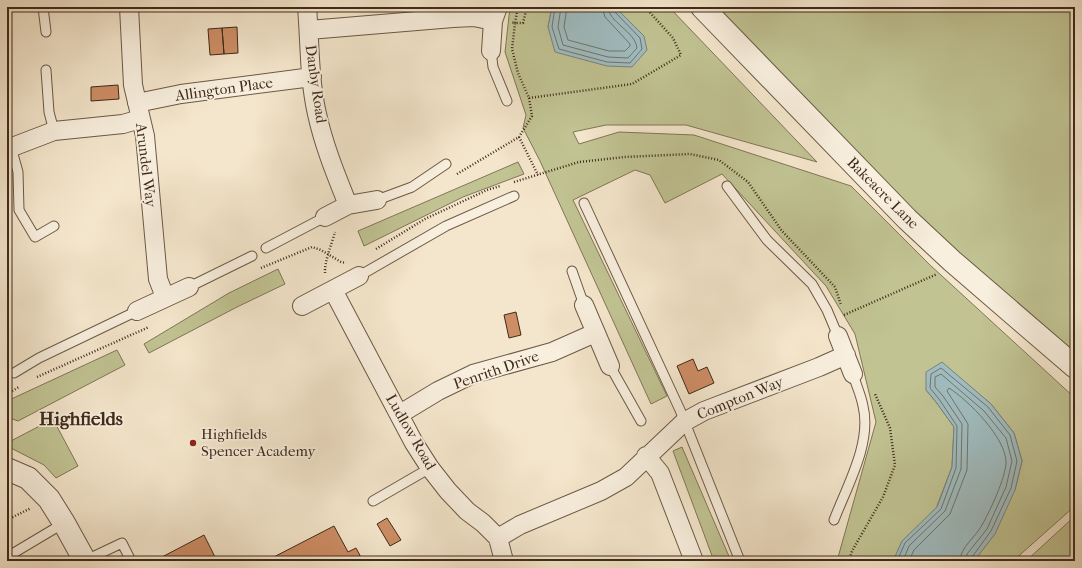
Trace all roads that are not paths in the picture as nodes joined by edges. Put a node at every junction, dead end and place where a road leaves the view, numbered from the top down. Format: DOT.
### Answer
graph roads {
  1 [pos="43,7"];
  2 [pos="129,7"];
  3 [pos="307,7"];
  4 [pos="702,7"];
  5 [pos="495,14"];
  6 [pos="309,30"];
  7 [pos="46,32"];
  8 [pos="491,51"];
  9 [pos="46,70"];
  10 [pos="312,77"];
  11 [pos="507,101"];
  12 [pos="139,111"];
  13 [pos="54,132"];
  14 [pos="9,148"];
  15 [pos="446,164"];
  16 [pos="727,186"];
  17 [pos="514,196"];
  18 [pos="377,200"];
  19 [pos="584,203"];
  20 [pos="348,205"];
  21 [pos="326,217"];
  22 [pos="54,226"];
  23 [pos="266,248"];
  24 [pos="252,256"];
  25 [pos="356,270"];
  26 [pos="572,271"];
  27 [pos="189,287"];
  28 [pos="333,290"];
  29 [pos="165,297"];
  30 [pos="584,305"];
  31 [pos="302,306"];
  32 [pos="137,311"];
  33 [pos="842,329"];
  34 [pos="595,333"];
  35 [pos="846,355"];
  36 [pos="610,366"];
  37 [pos="1075,367"];
  38 [pos="14,373"];
  39 [pos="853,374"];
  40 [pos="400,414"];
  41 [pos="641,421"];
  42 [pos="684,422"];
  43 [pos="646,456"];
  44 [pos="430,468"];
  45 [pos="7,469"];
  46 [pos="373,501"];
  47 [pos="834,520"];
  48 [pos="64,523"];
  49 [pos="498,538"];
  50 [pos="7,557"];
  51 [pos="84,561"];
  52 [pos="131,561"];
  53 [pos="504,561"];
  54 [pos="694,561"];
  55 [pos="740,561"];
  1 -- 7 [label="lane"];
  2 -- 12 [label="street, Arundel Way"];
  3 -- 6 [label="street, Danby Road"];
  4 -- 37 [label="street, Bakeacre Lane"];
  5 -- 6 [label="street"];
  5 -- 8 [label="street"];
  6 -- 10 [label="street, Danby Road"];
  8 -- 11 [label="lane"];
  9 -- 13 [label="lane"];
  10 -- 12 [label="street, Allington Place"];
  10 -- 20 [label="street, Danby Road"];
  12 -- 13 [label="street, Allington Place"];
  12 -- 29 [label="street, Arundel Way"];
  13 -- 14 [label="street, Allington Place"];
  14 -- 22 [label="lane"];
  15 -- 18 [label="lane"];
  16 -- 33 [label="lane"];
  17 -- 25 [label="lane"];
  18 -- 20 [label="street"];
  19 -- 42 [label="lane"];
  20 -- 21 [label="street"];
  21 -- 23 [label="lane"];
  24 -- 27 [label="lane"];
  25 -- 28 [label="street"];
  26 -- 30 [label="lane"];
  27 -- 29 [label="street"];
  28 -- 31 [label="street"];
  28 -- 40 [label="street, Ludlow Road"];
  29 -- 32 [label="street"];
  30 -- 34 [label="street"];
  32 -- 38 [label="lane"];
  33 -- 35 [label="street"];
  34 -- 36 [label="street"];
  34 -- 40 [label="street, Penrith Drive"];
  35 -- 39 [label="street"];
  35 -- 42 [label="street, Compton Way"];
  36 -- 41 [label="lane"];
  39 -- 47 [label="lane"];
  40 -- 44 [label="street, Ludlow Road"];
  42 -- 43 [label="street, Compton Way"];
  42 -- 55 [label="lane"];
  43 -- 49 [label="street, Compton Way"];
  43 -- 54 [label="street"];
  44 -- 46 [label="lane"];
  44 -- 49 [label="street, Ludlow Road"];
  45 -- 48 [label="street"];
  48 -- 50 [label="lane"];
  48 -- 51 [label="street"];
  49 -- 53 [label="street"];
  51 -- 52 [label="lane"];
}
